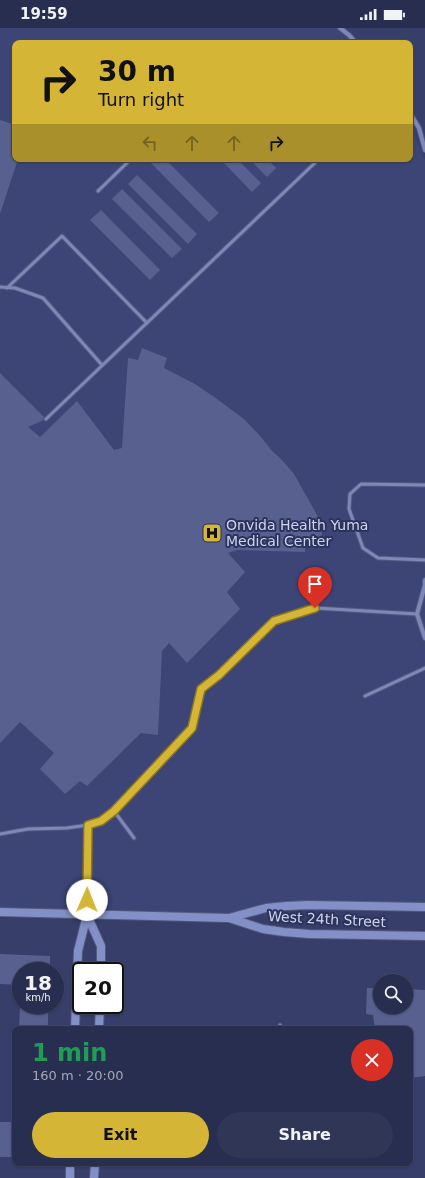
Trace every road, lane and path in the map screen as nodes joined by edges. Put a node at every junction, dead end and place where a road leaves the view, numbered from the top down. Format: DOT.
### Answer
graph roads {
  1 [pos="340,28"];
  2 [pos="353,40"];
  3 [pos="413,118"];
  4 [pos="425,150"];
  5 [pos="128,162"];
  6 [pos="316,162"];
  7 [pos="98,191"];
  8 [pos="0,287"];
  9 [pos="7,288"];
  10 [pos="147,323"];
  11 [pos="102,365"];
  12 [pos="46,419"];
  13 [pos="425,485"];
  14 [pos="425,560"];
  15 [pos="425,580"];
  16 [pos="417,614"];
  17 [pos="425,638"];
  18 [pos="425,668"];
  19 [pos="365,696"];
  20 [pos="114,811"];
  21 [pos="88,825"];
  22 [pos="0,834"];
  23 [pos="134,838"];
  24 [pos="425,907"];
  25 [pos="0,912"];
  26 [pos="87,915"];
  27 [pos="229,918"];
  28 [pos="425,936"];
  29 [pos="102,962"];
  30 [pos="100,1014"];
  31 [pos="74,1026"];
  32 [pos="99,1026"];
  33 [pos="70,1166"];
  34 [pos="95,1166"];
  35 [pos="70,1178"];
  36 [pos="94,1178"];
  1 -- 2 [label="street"];
  3 -- 4 [label="street"];
  5 -- 7 [label="lane"];
  6 -- 10 [label="lane"];
  8 -- 9 [label="lane"];
  9 -- 10 [label="lane"];
  9 -- 11 [label="lane"];
  10 -- 11 [label="lane"];
  11 -- 12 [label="lane"];
  13 -- 14 [label="lane"];
  15 -- 16 [label="street"];
  16 -- 17 [label="street"];
  16 -- 20 [label="lane"];
  18 -- 19 [label="lane"];
  20 -- 21 [label="lane"];
  20 -- 23 [label="lane"];
  21 -- 22 [label="lane"];
  21 -- 26 [label="lane"];
  24 -- 27 [label="main road, West 24th Street"];
  25 -- 26 [label="main road, West 24th Street"];
  26 -- 27 [label="main road, West 24th Street"];
  26 -- 29 [label="main road"];
  26 -- 31 [label="main road"];
  27 -- 28 [label="main road, West 24th Street"];
  30 -- 32 [label="main road"];
  33 -- 35 [label="main road"];
  34 -- 36 [label="main road"];
}
